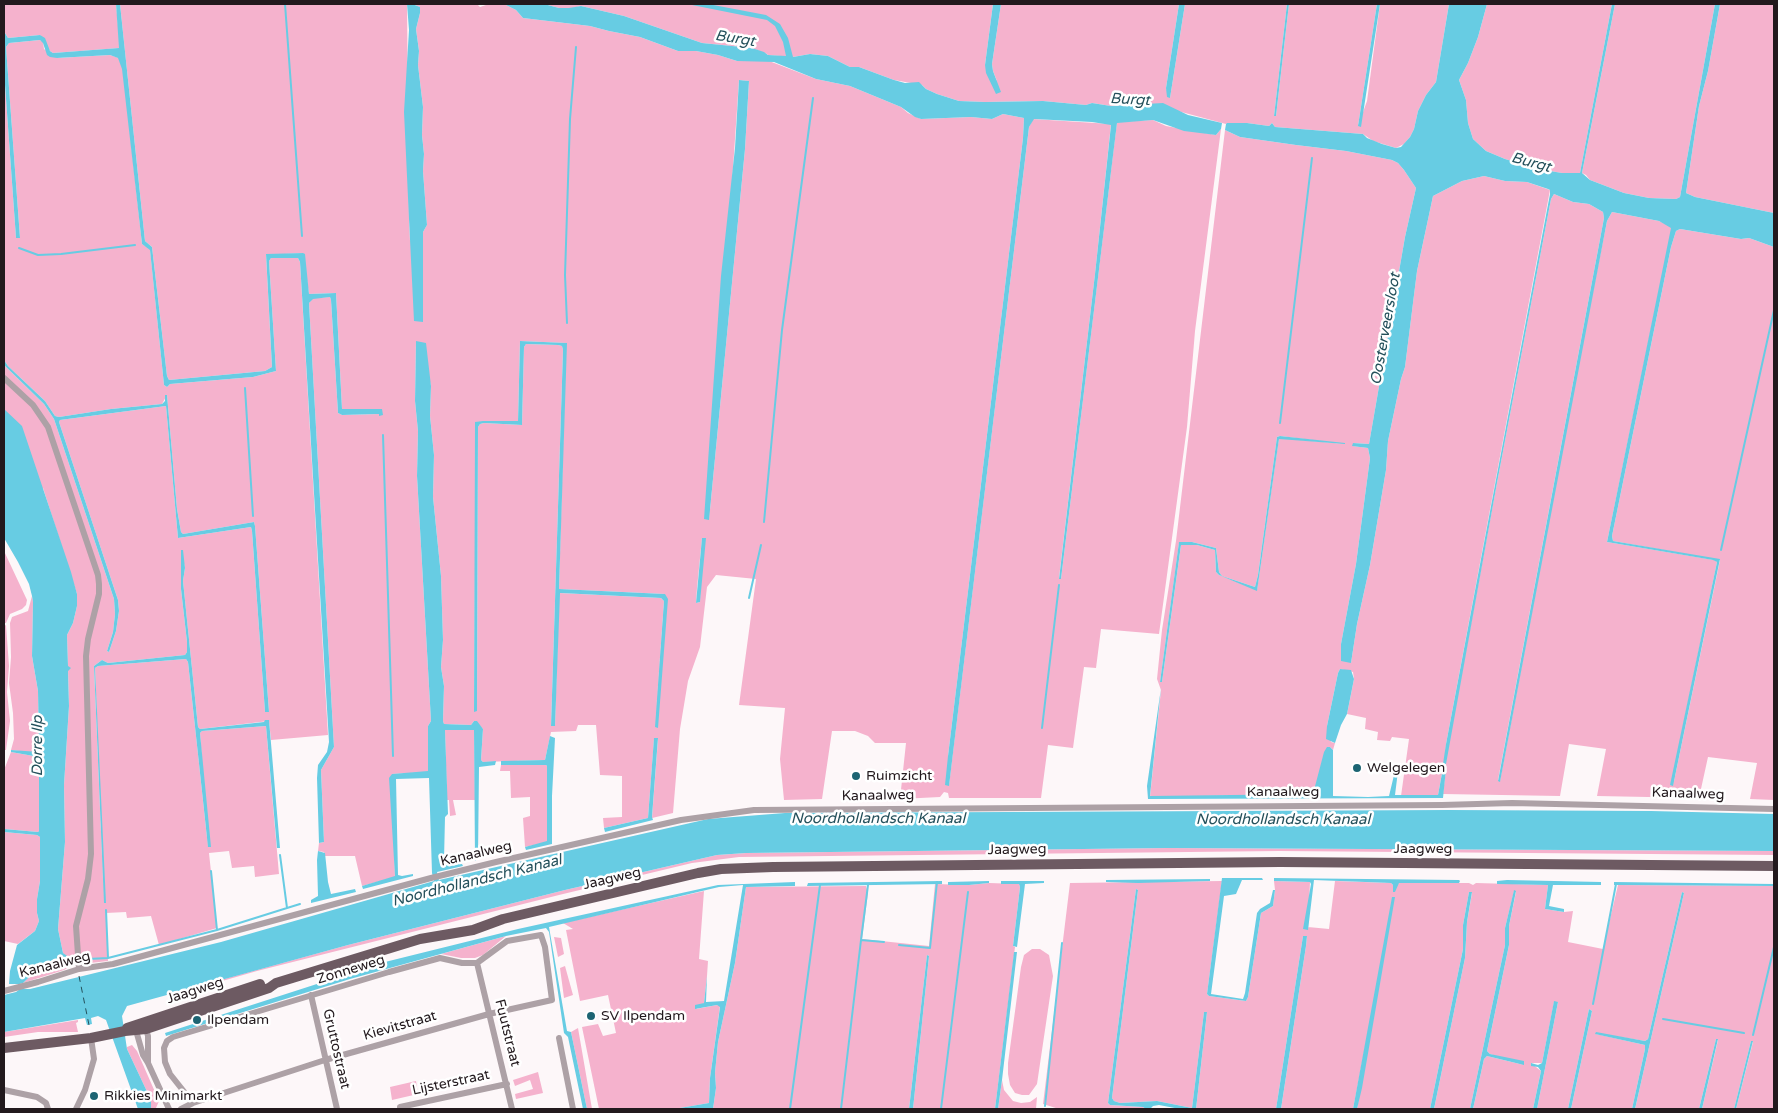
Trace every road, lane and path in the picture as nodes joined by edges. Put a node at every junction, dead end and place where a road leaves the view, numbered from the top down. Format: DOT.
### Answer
graph roads {
  1 [pos="4,378"];
  2 [pos="1774,809"];
  3 [pos="1774,866"];
  4 [pos="477,963"];
  5 [pos="78,969"];
  6 [pos="5,990"];
  7 [pos="311,995"];
  8 [pos="489,1014"];
  9 [pos="139,1029"];
  10 [pos="91,1038"];
  11 [pos="559,1038"];
  12 [pos="4,1048"];
  13 [pos="325,1060"];
  14 [pos="507,1084"];
  15 [pos="4,1090"];
  16 [pos="193,1103"];
  17 [pos="400,1107"];
  18 [pos="48,1109"];
  19 [pos="76,1109"];
  20 [pos="169,1109"];
  21 [pos="183,1109"];
  22 [pos="337,1109"];
  23 [pos="512,1109"];
  24 [pos="573,1109"];
  1 -- 5 [label="street"];
  2 -- 5 [label="street, Kanaalweg"];
  3 -- 9 [label="main road, Jaagweg"];
  4 -- 7 [label="street, Zonneweg"];
  4 -- 8 [label="street, Fuutstraat"];
  4 -- 8 [label="street, Kievitstraat"];
  5 -- 6 [label="street, Kanaalweg"];
  7 -- 13 [label="street, Gruttostraat"];
  7 -- 16 [label="street, Zonneweg"];
  8 -- 13 [label="street, Kievitstraat"];
  8 -- 14 [label="street, Fuutstraat"];
  9 -- 10 [label="main road, Jaagweg"];
  9 -- 20 [label="street"];
  10 -- 12 [label="main road, Jaagweg"];
  10 -- 19 [label="street"];
  11 -- 24 [label="street"];
  13 -- 16 [label="street, Kievitstraat"];
  13 -- 22 [label="street, Gruttostraat"];
  14 -- 17 [label="street, Lijsterstraat"];
  14 -- 23 [label="street, Fuutstraat"];
  15 -- 18 [label="street"];
  16 -- 21 [label="street, Kievitstraat"];
}
